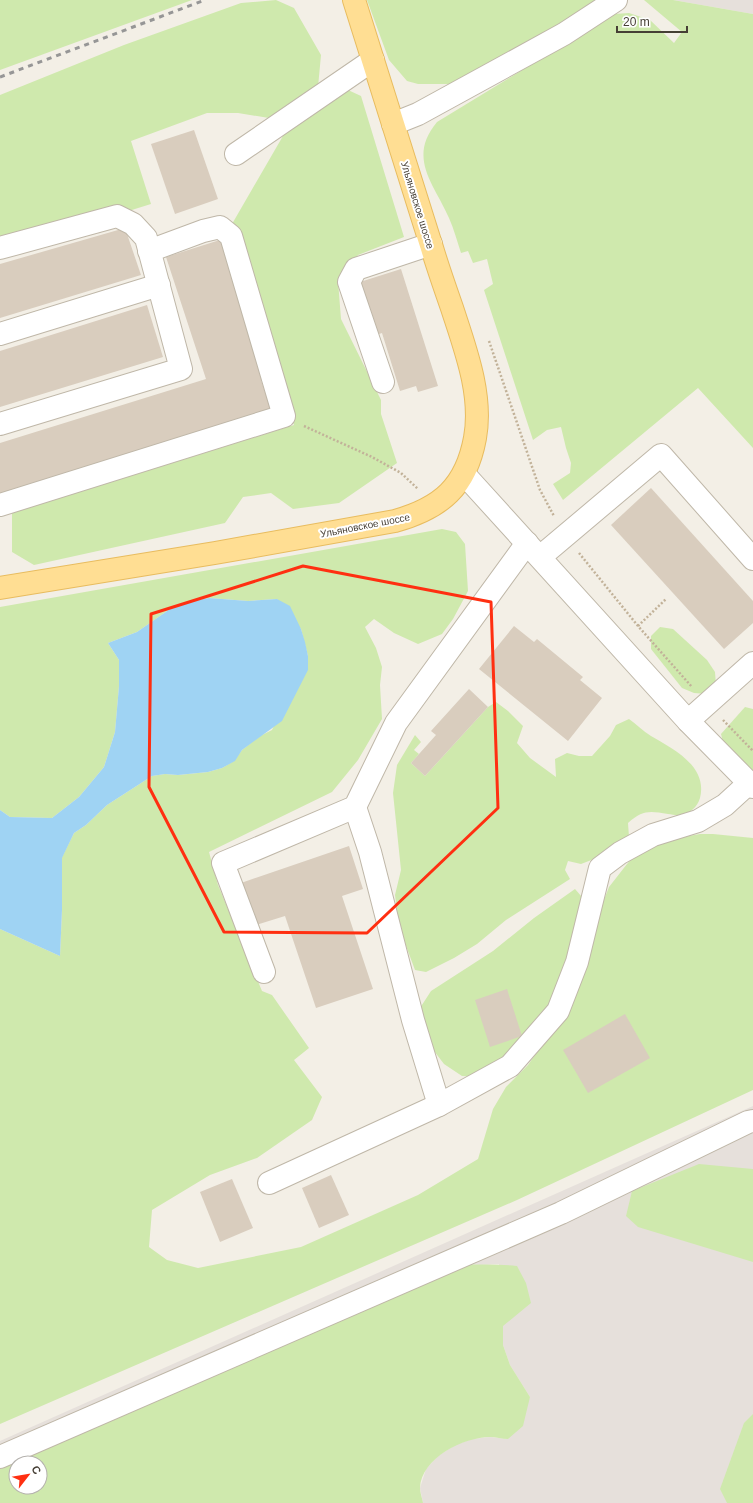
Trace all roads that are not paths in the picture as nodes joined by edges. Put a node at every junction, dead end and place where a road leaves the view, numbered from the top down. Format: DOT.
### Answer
graph roads {
  1 [pos="354,0"];
  2 [pos="616,0"];
  3 [pos="373,60"];
  4 [pos="393,124"];
  5 [pos="236,154"];
  6 [pos="431,244"];
  7 [pos="0,248"];
  8 [pos="149,250"];
  9 [pos="158,285"];
  10 [pos="0,334"];
  11 [pos="383,382"];
  12 [pos="0,424"];
  13 [pos="464,474"];
  14 [pos="0,505"];
  15 [pos="534,550"];
  16 [pos="753,558"];
  17 [pos="0,588"];
  18 [pos="753,663"];
  19 [pos="688,721"];
  20 [pos="751,785"];
  21 [pos="355,807"];
  22 [pos="264,972"];
  23 [pos="440,1105"];
  24 [pos="753,1121"];
  25 [pos="268,1183"];
  26 [pos="0,1457"];
  1 -- 3 [label="main road, Ульяновское шоссе"];
  2 -- 4 [label="street"];
  3 -- 4 [label="main road, Ульяновское шоссе"];
  3 -- 5 [label="street"];
  4 -- 6 [label="main road, Ульяновское шоссе"];
  6 -- 11 [label="street"];
  6 -- 13 [label="main road, Ульяновское шоссе"];
  7 -- 8 [label="street"];
  8 -- 9 [label="street"];
  8 -- 14 [label="street"];
  9 -- 10 [label="street"];
  9 -- 12 [label="street"];
  13 -- 15 [label="street"];
  13 -- 17 [label="main road, Ульяновское шоссе"];
  15 -- 16 [label="street"];
  15 -- 19 [label="street"];
  15 -- 21 [label="street"];
  18 -- 19 [label="street"];
  19 -- 20 [label="street"];
  20 -- 23 [label="street"];
  21 -- 22 [label="street"];
  21 -- 23 [label="street"];
  23 -- 25 [label="street"];
  24 -- 26 [label="street"];
}
